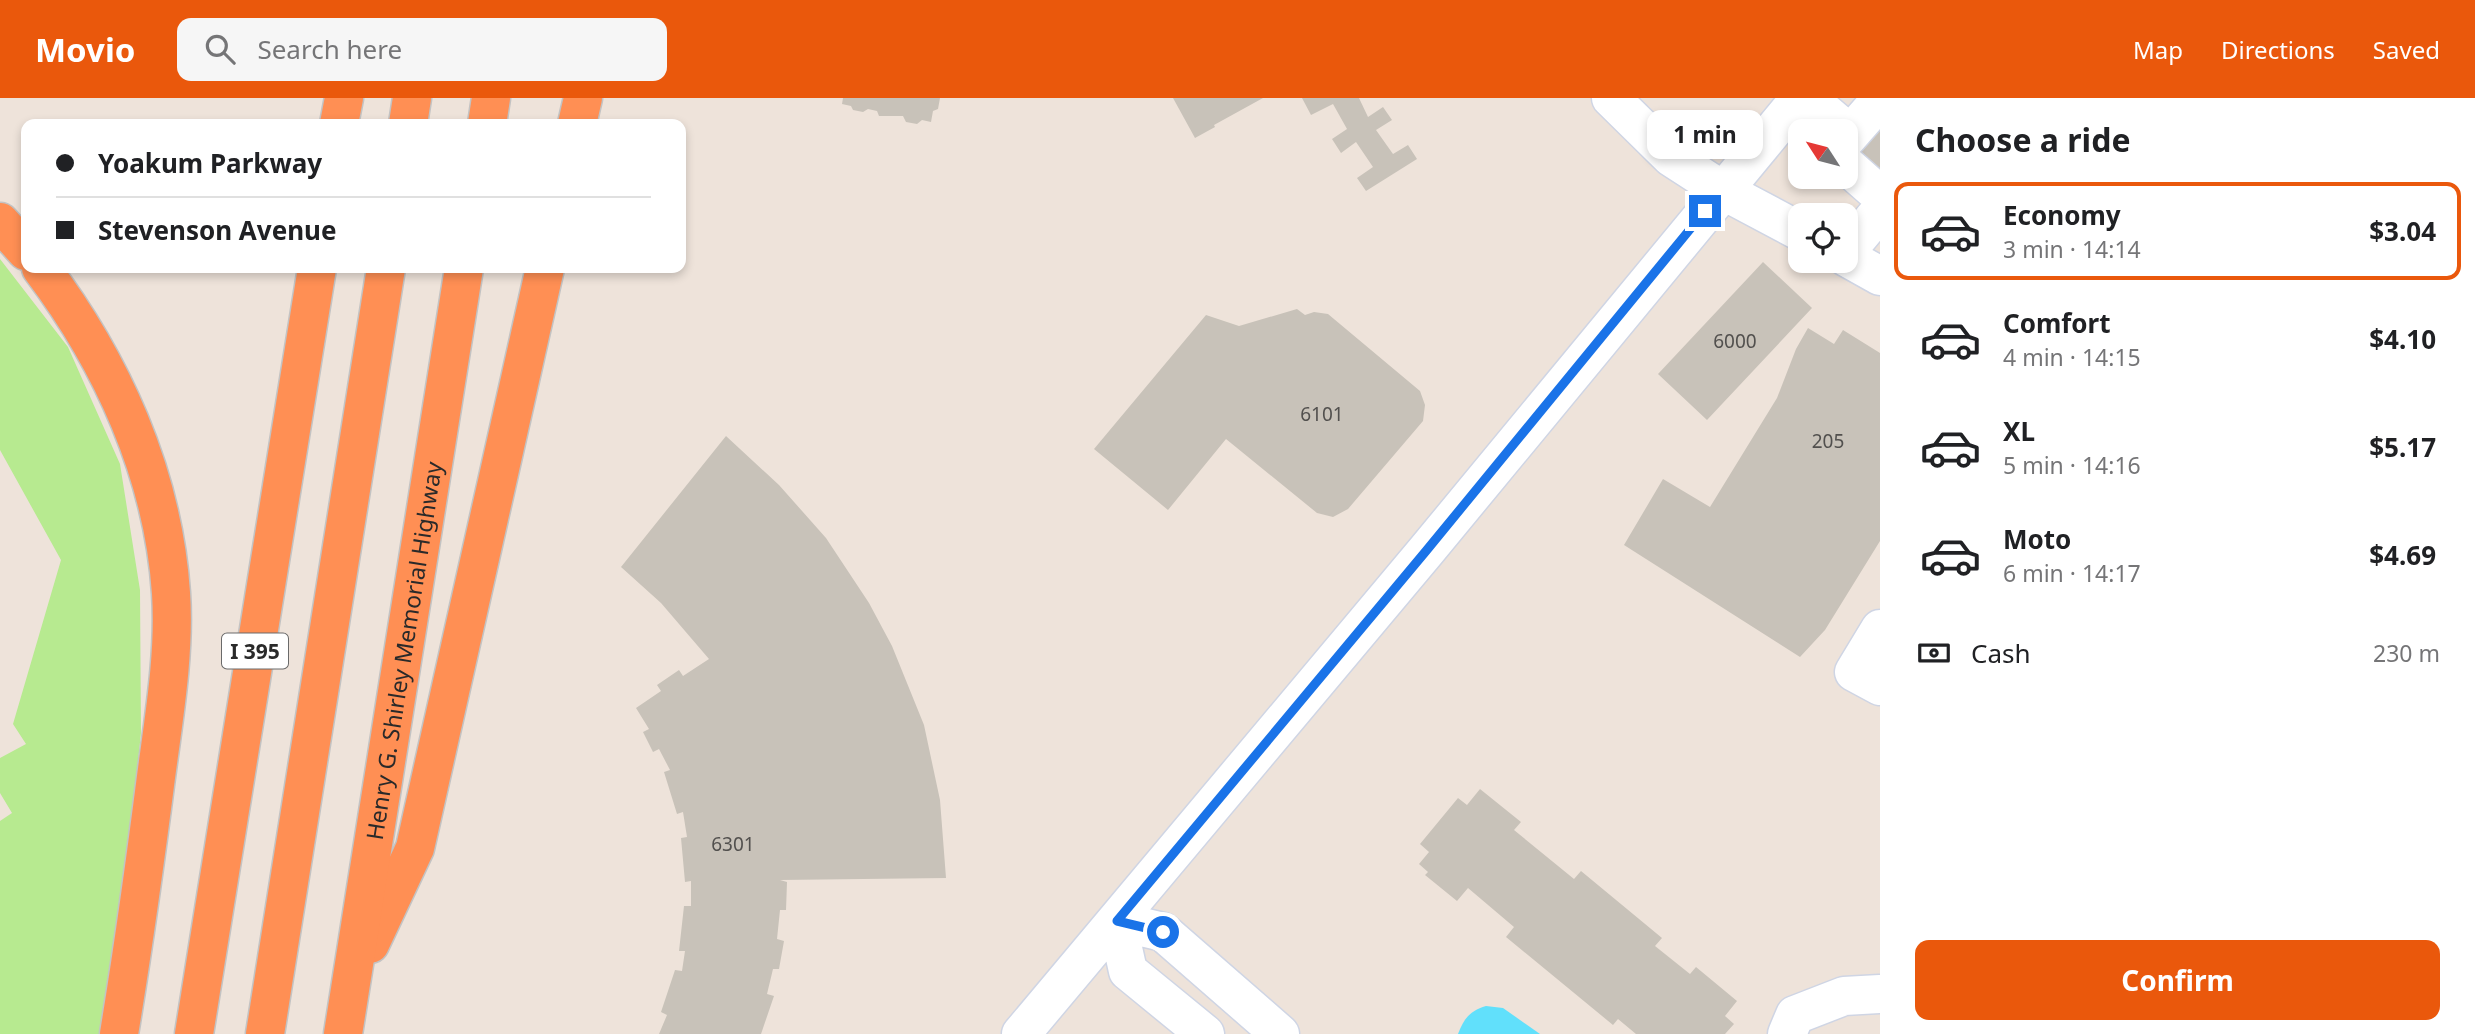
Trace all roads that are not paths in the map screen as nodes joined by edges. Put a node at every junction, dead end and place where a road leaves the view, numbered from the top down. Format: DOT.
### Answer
graph roads {
  1 [pos="344,98"];
  2 [pos="412,98"];
  3 [pos="491,98"];
  4 [pos="583,98"];
  5 [pos="1611,98"];
  6 [pos="1800,98"];
  7 [pos="1808,98"];
  8 [pos="1880,100"];
  9 [pos="341,119"];
  10 [pos="409,119"];
  11 [pos="488,119"];
  12 [pos="578,119"];
  13 [pos="1826,119"];
  14 [pos="1858,132"];
  15 [pos="1858,161"];
  16 [pos="1722,190"];
  17 [pos="1880,195"];
  18 [pos="1880,211"];
  19 [pos="0,222"];
  20 [pos="1788,225"];
  21 [pos="1858,239"];
  22 [pos="21,245"];
  23 [pos="1858,261"];
  24 [pos="44,273"];
  25 [pos="316,273"];
  26 [pos="385,273"];
  27 [pos="463,273"];
  28 [pos="544,273"];
  29 [pos="1880,275"];
  30 [pos="1880,629"];
  31 [pos="1880,686"];
  32 [pos="1117,921"];
  33 [pos="350,987"];
  34 [pos="1880,994"];
  35 [pos="120,1034"];
  36 [pos="194,1034"];
  37 [pos="265,1034"];
  38 [pos="343,1034"];
  39 [pos="1021,1034"];
  40 [pos="1206,1034"];
  41 [pos="1280,1034"];
  42 [pos="1787,1034"];
  1 -- 9 [label="highway"];
  2 -- 10 [label="highway"];
  3 -- 11 [label="highway"];
  4 -- 12 [label="highway"];
  5 -- 16 [label="street"];
  6 -- 16 [label="street"];
  7 -- 13 [label="street"];
  8 -- 14 [label="street"];
  15 -- 17 [label="street"];
  16 -- 20 [label="street"];
  16 -- 32 [label="street"];
  18 -- 21 [label="street"];
  19 -- 22 [label="highway"];
  23 -- 29 [label="street"];
  24 -- 35 [label="highway"];
  25 -- 36 [label="highway, I 395"];
  26 -- 37 [label="highway"];
  27 -- 33 [label="highway, Henry G. Shirley Memorial Highway"];
  28 -- 33 [label="highway"];
  30 -- 31 [label="street"];
  32 -- 39 [label="street"];
  32 -- 40 [label="street"];
  32 -- 41 [label="street"];
  33 -- 38 [label="highway, Henry G. Shirley Memorial Highway"];
  34 -- 42 [label="street"];
}
